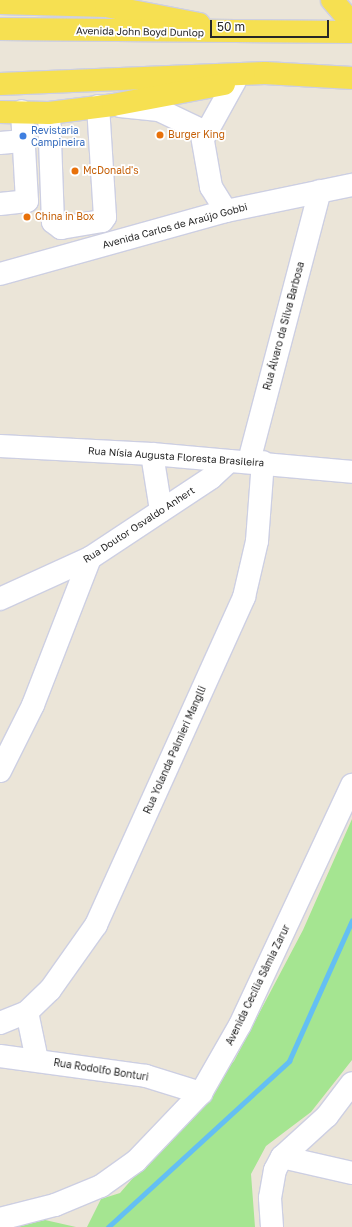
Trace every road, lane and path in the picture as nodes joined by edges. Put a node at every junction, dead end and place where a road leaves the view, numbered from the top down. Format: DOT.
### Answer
graph roads {
  1 [pos="165,0"];
  2 [pos="332,0"];
  3 [pos="0,3"];
  4 [pos="194,23"];
  5 [pos="352,23"];
  6 [pos="0,29"];
  7 [pos="352,32"];
  8 [pos="226,34"];
  9 [pos="265,73"];
  10 [pos="352,78"];
  11 [pos="235,81"];
  12 [pos="0,84"];
  13 [pos="105,106"];
  14 [pos="22,111"];
  15 [pos="0,112"];
  16 [pos="49,113"];
  17 [pos="204,137"];
  18 [pos="24,141"];
  19 [pos="0,143"];
  20 [pos="352,185"];
  21 [pos="320,191"];
  22 [pos="0,204"];
  23 [pos="226,211"];
  24 [pos="0,274"];
  25 [pos="0,446"];
  26 [pos="152,454"];
  27 [pos="247,462"];
  28 [pos="352,472"];
  29 [pos="161,510"];
  30 [pos="90,558"];
  31 [pos="0,599"];
  32 [pos="0,771"];
  33 [pos="352,785"];
  34 [pos="27,1012"];
  35 [pos="0,1023"];
  36 [pos="0,1056"];
  37 [pos="37,1060"];
  38 [pos="352,1083"];
  39 [pos="201,1094"];
  40 [pos="282,1157"];
  41 [pos="352,1173"];
  42 [pos="0,1219"];
  43 [pos="272,1227"];
  1 -- 4 [label="main road"];
  2 -- 5 [label="main road"];
  3 -- 4 [label="main road"];
  4 -- 8 [label="main road"];
  6 -- 8 [label="main road, Avenida John Boyd Dunlop"];
  7 -- 8 [label="main road, Avenida John Boyd Dunlop"];
  9 -- 10 [label="main road"];
  9 -- 11 [label="main road"];
  9 -- 12 [label="main road"];
  11 -- 13 [label="main road"];
  11 -- 17 [label="street"];
  13 -- 16 [label="main road"];
  13 -- 16 [label="street"];
  13 -- 17 [label="street"];
  14 -- 15 [label="main road"];
  14 -- 16 [label="main road"];
  14 -- 18 [label="street"];
  17 -- 23 [label="street"];
  18 -- 19 [label="street"];
  18 -- 22 [label="street"];
  20 -- 21 [label="street, Avenida Carlos de Araújo Gobbi"];
  21 -- 23 [label="street, Avenida Carlos de Araújo Gobbi"];
  21 -- 27 [label="street, Rua Álvaro da Silva Barbosa"];
  23 -- 24 [label="street, Avenida Carlos de Araújo Gobbi"];
  25 -- 26 [label="street, Rua Nísia Augusta Floresta Brasileira"];
  26 -- 27 [label="street, Rua Nísia Augusta Floresta Brasileira"];
  26 -- 29 [label="street"];
  27 -- 28 [label="street, Rua Nísia Augusta Floresta Brasileira"];
  27 -- 29 [label="street, Rua Doutor Osvaldo Anhert"];
  27 -- 34 [label="street, Rua Yolanda Palmieri Manglli"];
  29 -- 30 [label="street, Rua Doutor Osvaldo Anhert"];
  30 -- 31 [label="street, Rua Doutor Osvaldo Anhert"];
  30 -- 32 [label="street"];
  33 -- 39 [label="street, Avenida Cecília Sâmia Zarur"];
  34 -- 35 [label="street, Rua Yolanda Palmieri Manglli"];
  34 -- 37 [label="street"];
  36 -- 37 [label="street, Rua Rodolfo Bonturi"];
  37 -- 39 [label="street, Rua Rodolfo Bonturi"];
  38 -- 40 [label="street"];
  39 -- 42 [label="street, Avenida Cecília Sâmia Zarur"];
  40 -- 41 [label="street"];
  40 -- 43 [label="street"];
}
